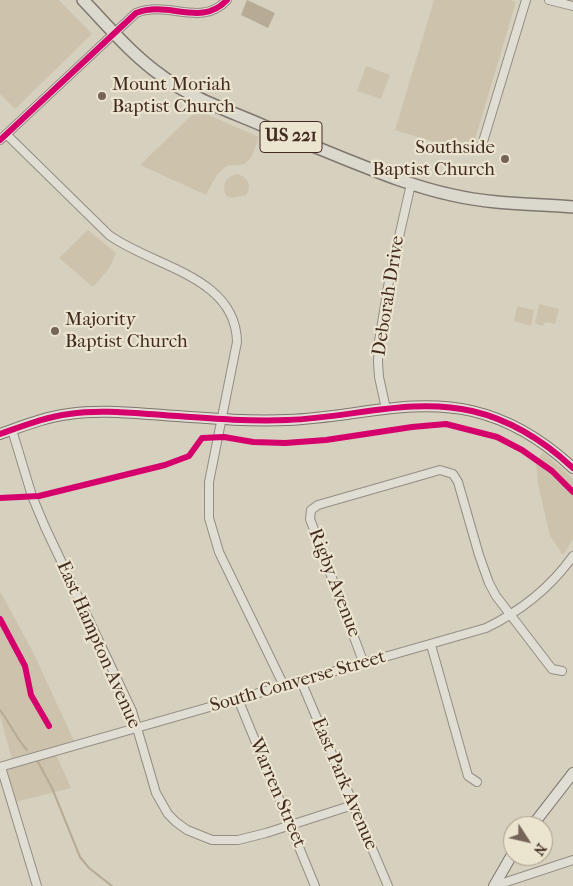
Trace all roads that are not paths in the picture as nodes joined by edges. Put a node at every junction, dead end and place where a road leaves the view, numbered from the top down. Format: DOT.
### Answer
graph roads {
  1 [pos="83,0"];
  2 [pos="227,0"];
  3 [pos="526,0"];
  4 [pos="549,0"];
  5 [pos="573,6"];
  6 [pos="115,33"];
  7 [pos="3,137"];
  8 [pos="482,145"];
  9 [pos="410,184"];
  10 [pos="573,207"];
  11 [pos="386,409"];
  12 [pos="221,418"];
  13 [pos="12,430"];
  14 [pos="0,434"];
  15 [pos="573,468"];
  16 [pos="573,556"];
  17 [pos="511,615"];
  18 [pos="431,645"];
  19 [pos="364,664"];
  20 [pos="562,671"];
  21 [pos="301,681"];
  22 [pos="284,686"];
  23 [pos="238,699"];
  24 [pos="137,728"];
  25 [pos="0,767"];
  26 [pos="573,773"];
  27 [pos="477,782"];
  28 [pos="353,805"];
  29 [pos="540,816"];
  30 [pos="291,825"];
  31 [pos="573,860"];
  32 [pos="506,866"];
  33 [pos="37,886"];
  34 [pos="315,886"];
  35 [pos="388,886"];
  36 [pos="494,886"];
  1 -- 6 [label="main road, US 221"];
  2 -- 6 [label="street"];
  3 -- 8 [label="street"];
  4 -- 5 [label="street"];
  6 -- 7 [label="street"];
  6 -- 9 [label="main road, US 221"];
  7 -- 12 [label="street"];
  9 -- 10 [label="main road, US 221"];
  9 -- 11 [label="street, Deborah Drive"];
  11 -- 12 [label="street"];
  11 -- 15 [label="street"];
  12 -- 13 [label="street"];
  12 -- 22 [label="street"];
  13 -- 14 [label="street"];
  13 -- 24 [label="street, East Hampton Avenue"];
  16 -- 17 [label="street, South Converse Street"];
  17 -- 18 [label="street, South Converse Street"];
  17 -- 19 [label="street, Rigby Avenue"];
  17 -- 20 [label="street"];
  18 -- 19 [label="street, South Converse Street"];
  18 -- 27 [label="street"];
  19 -- 21 [label="street, South Converse Street"];
  21 -- 22 [label="street, South Converse Street"];
  21 -- 28 [label="street, East Park Avenue"];
  22 -- 23 [label="street, South Converse Street"];
  23 -- 24 [label="street, South Converse Street"];
  23 -- 30 [label="street, Warren Street"];
  24 -- 25 [label="street, South Converse Street"];
  24 -- 30 [label="street, East Hampton Avenue"];
  25 -- 33 [label="street"];
  26 -- 29 [label="street"];
  28 -- 30 [label="street, East Hampton Avenue"];
  28 -- 35 [label="street, East Park Avenue"];
  30 -- 34 [label="street, Warren Street"];
  31 -- 36 [label="street"];
  32 -- 36 [label="street"];
}
